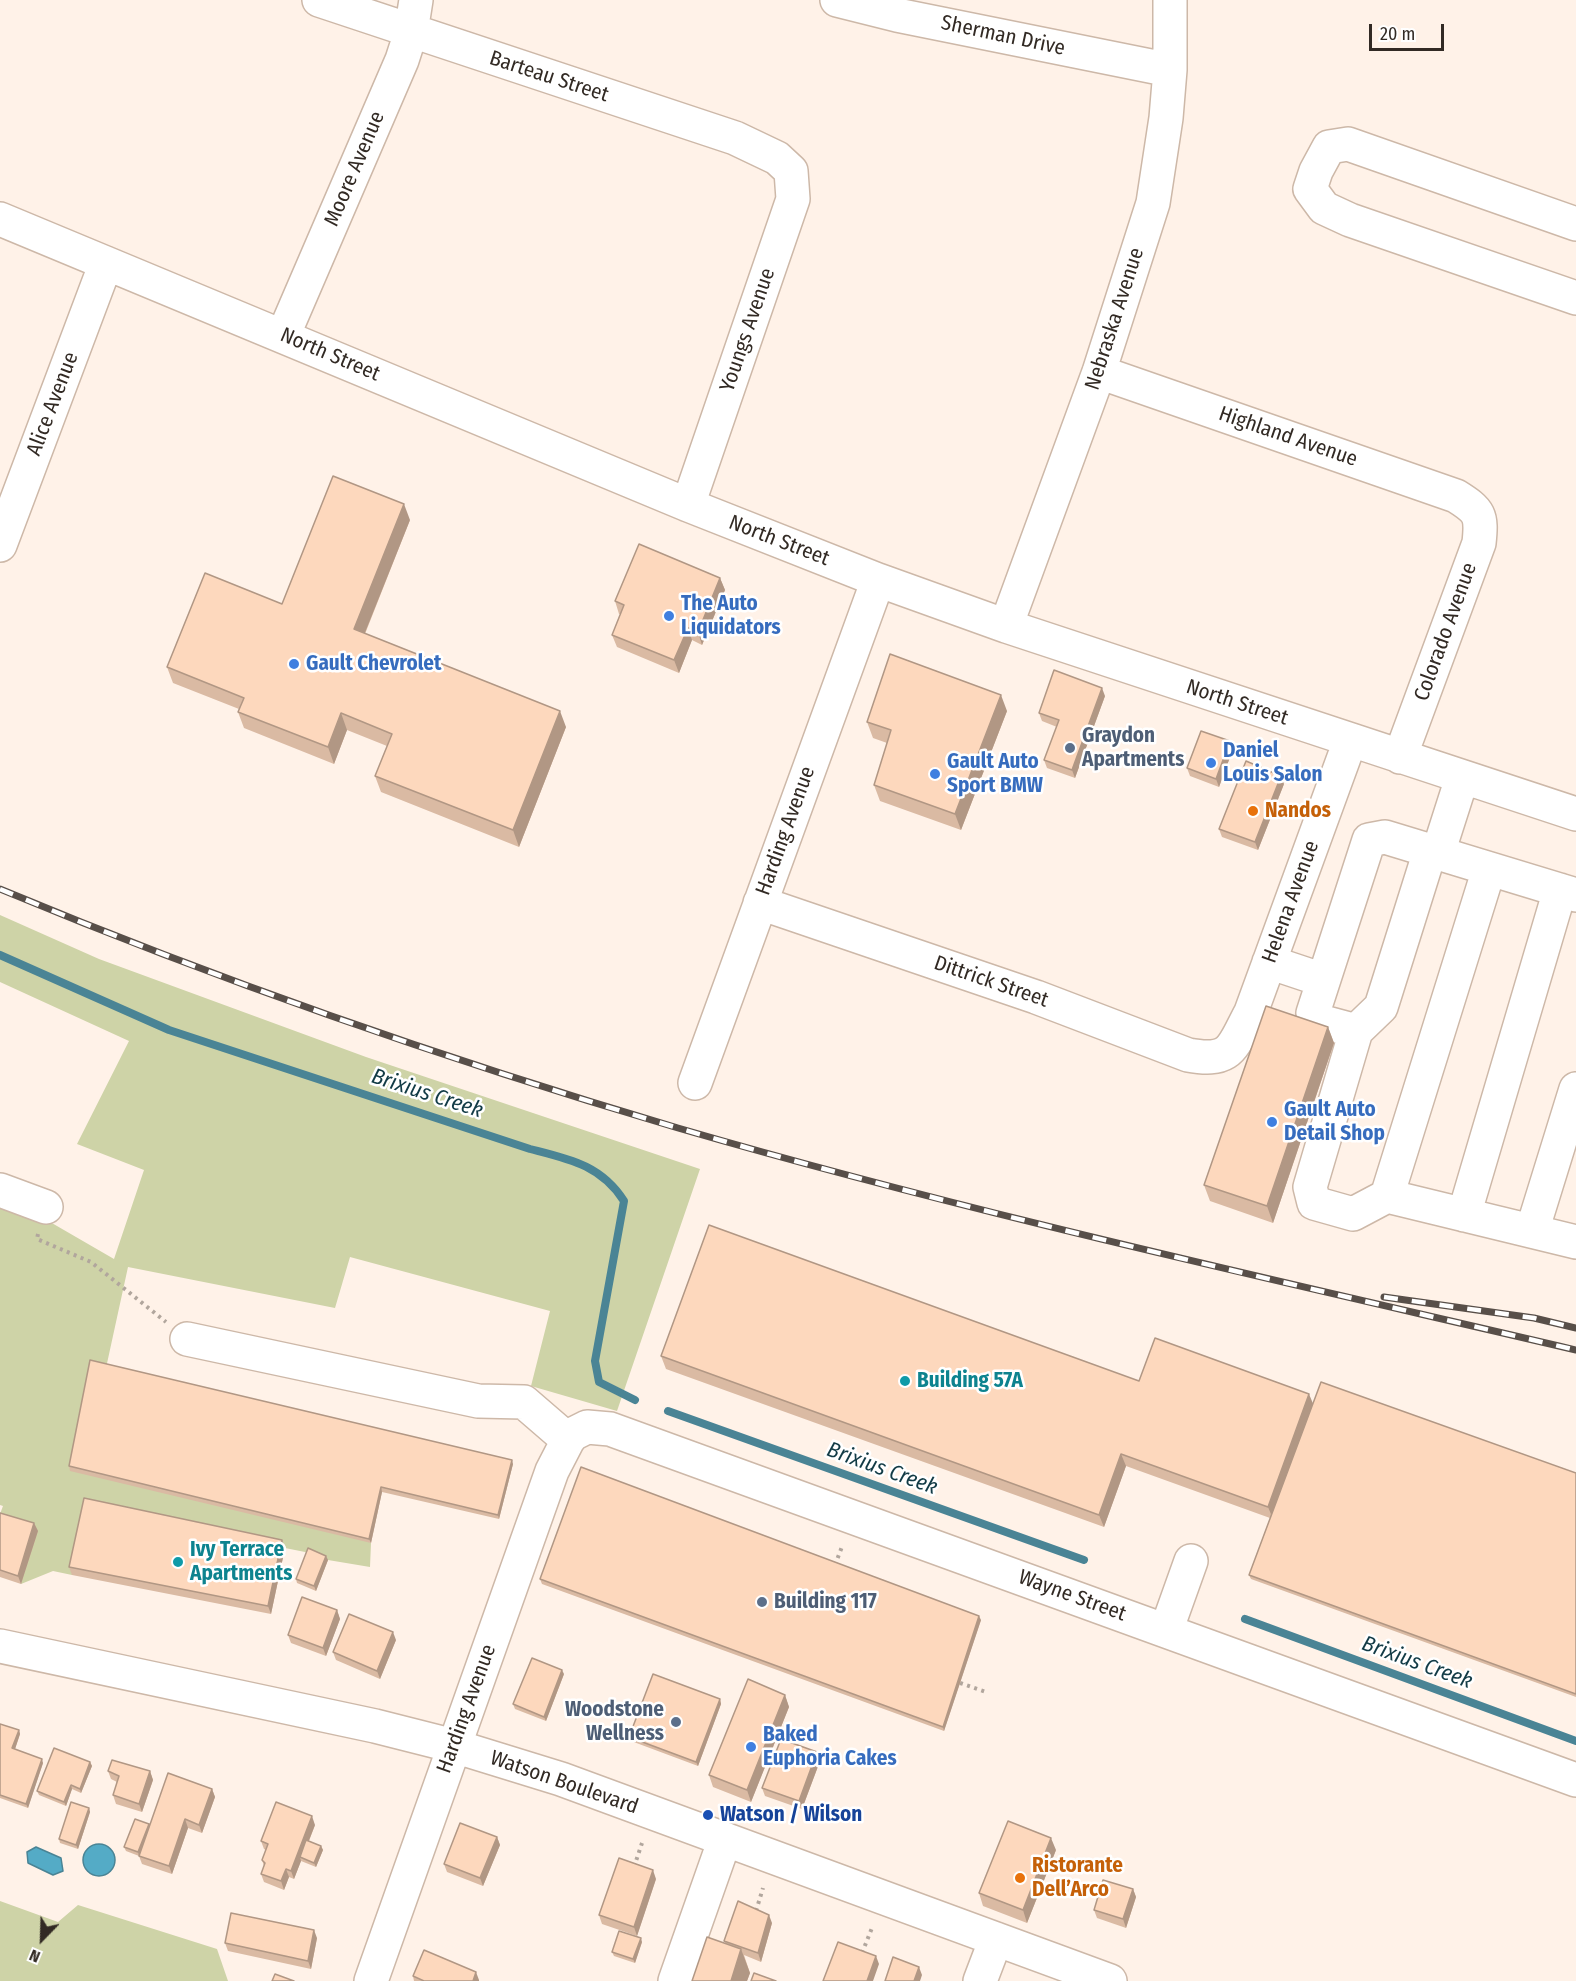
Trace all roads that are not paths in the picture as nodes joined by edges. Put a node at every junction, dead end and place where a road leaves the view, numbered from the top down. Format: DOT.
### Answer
graph roads {
  1 [pos="319,0"];
  2 [pos="837,0"];
  3 [pos="1170,0"];
  4 [pos="413,16"];
  5 [pos="1170,70"];
  6 [pos="777,158"];
  7 [pos="0,219"];
  8 [pos="1576,224"];
  9 [pos="106,263"];
  10 [pos="1576,298"];
  11 [pos="283,336"];
  12 [pos="1099,372"];
  13 [pos="688,505"];
  14 [pos="1474,507"];
  15 [pos="0,545"];
  16 [pos="878,580"];
  17 [pos="1006,626"];
  18 [pos="1350,741"];
  19 [pos="1400,757"];
  20 [pos="1462,778"];
  21 [pos="1576,814"];
  22 [pos="1434,852"];
  23 [pos="1489,869"];
  24 [pos="1568,893"];
  25 [pos="760,903"];
  26 [pos="1269,963"];
  27 [pos="1323,980"];
  28 [pos="1356,1032"];
  29 [pos="1221,1056"];
  30 [pos="695,1083"];
  31 [pos="1576,1089"];
  32 [pos="0,1190"];
  33 [pos="1387,1196"];
  34 [pos="46,1207"];
  35 [pos="1464,1215"];
  36 [pos="1532,1232"];
  37 [pos="1576,1242"];
  38 [pos="188,1339"];
  39 [pos="568,1440"];
  40 [pos="1191,1561"];
  41 [pos="1166,1631"];
  42 [pos="0,1646"];
  43 [pos="454,1746"];
  44 [pos="1576,1780"];
  45 [pos="725,1839"];
  46 [pos="996,1939"];
  47 [pos="371,1981"];
  48 [pos="675,1981"];
  49 [pos="980,1981"];
  50 [pos="1110,1981"];
  1 -- 4 [label="street, Barteau Street"];
  2 -- 5 [label="street, Sherman Drive"];
  3 -- 5 [label="street, Nebraska Avenue"];
  4 -- 6 [label="street, Barteau Street"];
  4 -- 11 [label="street, Moore Avenue"];
  5 -- 12 [label="street, Nebraska Avenue"];
  6 -- 13 [label="street, Youngs Avenue"];
  7 -- 9 [label="street, North Street"];
  8 -- 10 [label="street"];
  9 -- 11 [label="street, North Street"];
  9 -- 15 [label="street, Alice Avenue"];
  11 -- 13 [label="street, North Street"];
  12 -- 14 [label="street, Highland Avenue"];
  12 -- 17 [label="street, Nebraska Avenue"];
  13 -- 16 [label="street, North Street"];
  14 -- 19 [label="street, Colorado Avenue"];
  16 -- 17 [label="street, North Street"];
  16 -- 25 [label="street, Harding Avenue"];
  17 -- 18 [label="street, North Street"];
  18 -- 19 [label="street, North Street"];
  18 -- 26 [label="street, Helena Avenue"];
  19 -- 20 [label="street, North Street"];
  20 -- 21 [label="street, North Street"];
  20 -- 22 [label="street"];
  22 -- 23 [label="street"];
  22 -- 27 [label="street"];
  22 -- 28 [label="street"];
  23 -- 24 [label="street"];
  23 -- 33 [label="street"];
  24 -- 35 [label="street"];
  25 -- 29 [label="street, Dittrick Street"];
  25 -- 30 [label="street, Harding Avenue"];
  26 -- 27 [label="street"];
  26 -- 29 [label="street, Helena Avenue"];
  27 -- 28 [label="street"];
  28 -- 33 [label="street"];
  31 -- 36 [label="street"];
  32 -- 34 [label="street"];
  33 -- 35 [label="street"];
  35 -- 36 [label="street"];
  36 -- 37 [label="street"];
  38 -- 39 [label="street"];
  39 -- 41 [label="street, Wayne Street"];
  39 -- 43 [label="street, Harding Avenue"];
  40 -- 41 [label="street"];
  41 -- 44 [label="street, Wayne Street"];
  42 -- 43 [label="street, Watson Boulevard"];
  43 -- 45 [label="street, Watson Boulevard"];
  43 -- 47 [label="street, Harding Avenue"];
  45 -- 46 [label="street, Watson Boulevard"];
  45 -- 48 [label="street"];
  46 -- 49 [label="street"];
  46 -- 50 [label="street, Watson Boulevard"];
}
